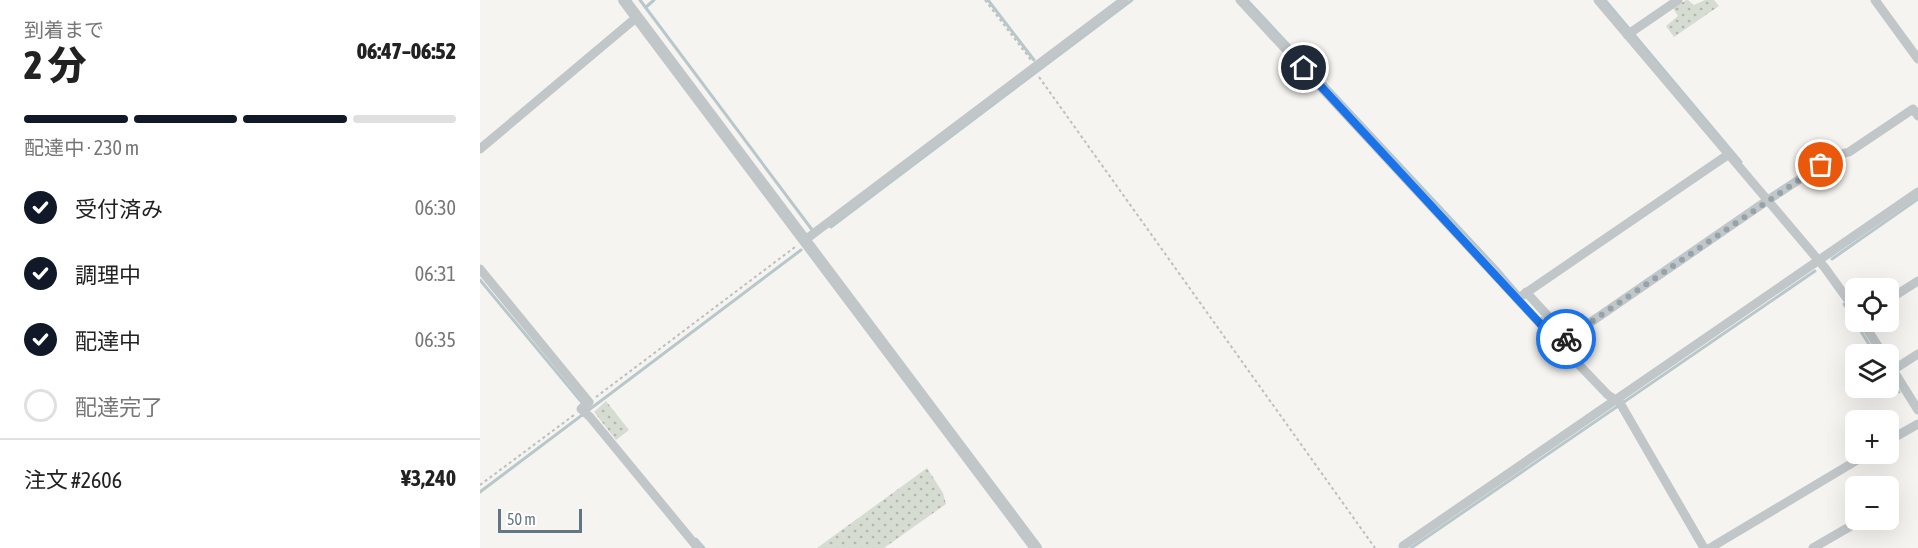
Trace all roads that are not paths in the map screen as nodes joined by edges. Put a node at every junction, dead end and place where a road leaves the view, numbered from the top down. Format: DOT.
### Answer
graph roads {
  1 [pos="624,0"];
  2 [pos="1124,0"];
  3 [pos="1240,0"];
  4 [pos="1598,0"];
  5 [pos="1678,0"];
  6 [pos="1875,0"];
  7 [pos="637,17"];
  8 [pos="1630,33"];
  9 [pos="1918,58"];
  10 [pos="1918,116"];
  11 [pos="480,149"];
  12 [pos="1729,154"];
  13 [pos="1918,192"];
  14 [pos="1770,198"];
  15 [pos="805,240"];
  16 [pos="1819,261"];
  17 [pos="480,269"];
  18 [pos="1918,281"];
  19 [pos="1899,293"];
  20 [pos="1521,296"];
  21 [pos="1845,296"];
  22 [pos="1563,341"];
  23 [pos="1918,354"];
  24 [pos="1899,362"];
  25 [pos="1899,379"];
  26 [pos="1619,403"];
  27 [pos="1918,410"];
  28 [pos="1918,424"];
  29 [pos="1899,435"];
  30 [pos="1851,464"];
  31 [pos="1845,529"];
  32 [pos="1402,547"];
  33 [pos="698,548"];
  34 [pos="1036,548"];
  35 [pos="1704,548"];
  36 [pos="1710,548"];
  37 [pos="1813,548"];
  1 -- 7 [label="street"];
  2 -- 15 [label="street"];
  3 -- 20 [label="street"];
  4 -- 8 [label="street"];
  5 -- 8 [label="street"];
  6 -- 9 [label="street"];
  7 -- 11 [label="street"];
  7 -- 15 [label="street"];
  8 -- 12 [label="street"];
  10 -- 14 [label="street"];
  12 -- 14 [label="street"];
  12 -- 20 [label="street"];
  13 -- 16 [label="street"];
  14 -- 16 [label="street"];
  14 -- 22 [label="street"];
  15 -- 34 [label="street"];
  16 -- 21 [label="street"];
  16 -- 26 [label="street"];
  17 -- 33 [label="street"];
  18 -- 19 [label="street"];
  20 -- 22 [label="street"];
  22 -- 26 [label="street"];
  23 -- 24 [label="street"];
  25 -- 27 [label="street"];
  26 -- 32 [label="street"];
  26 -- 35 [label="street"];
  28 -- 29 [label="street"];
  30 -- 36 [label="street"];
  31 -- 37 [label="street"];
}
